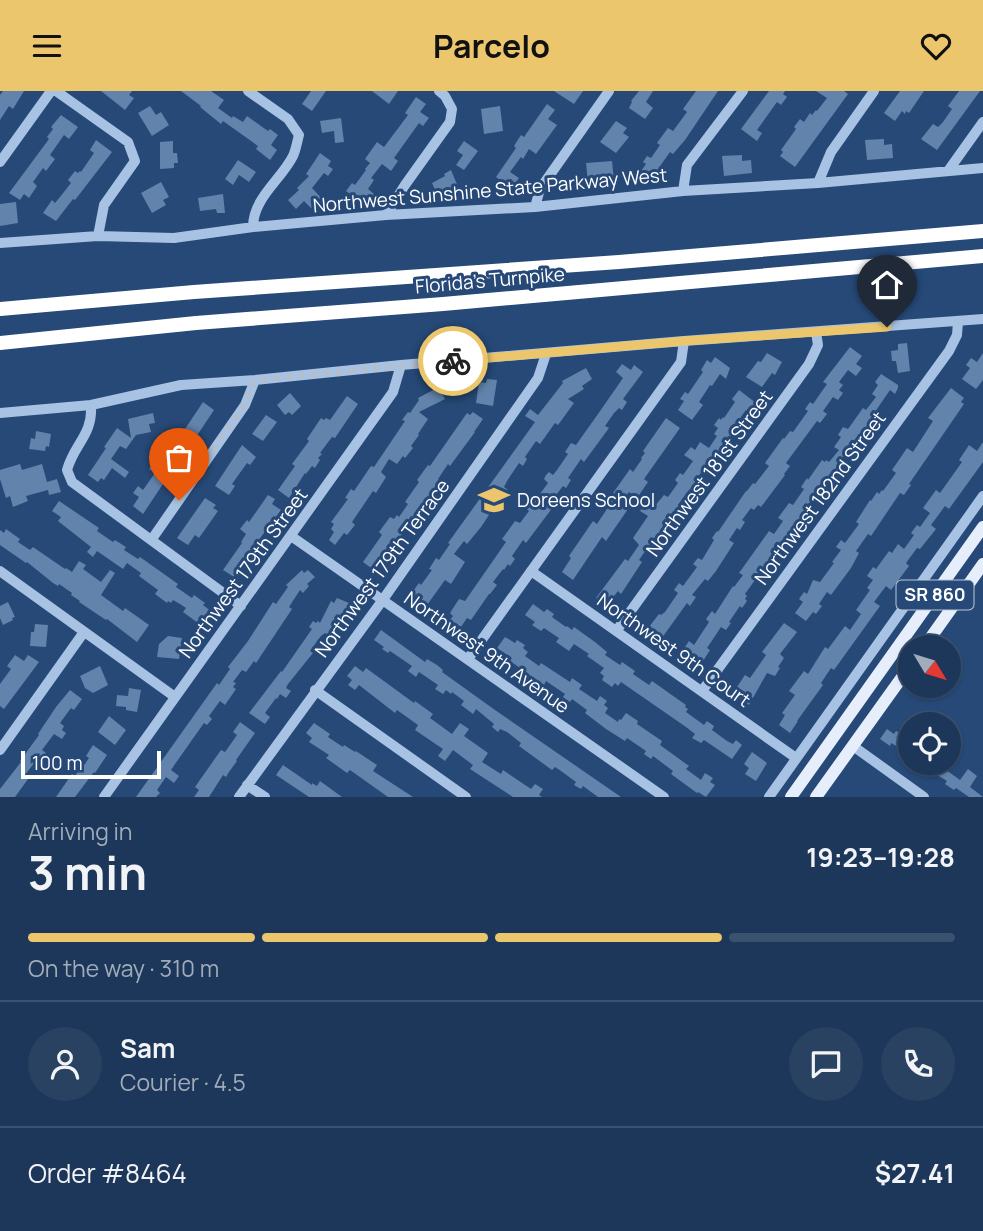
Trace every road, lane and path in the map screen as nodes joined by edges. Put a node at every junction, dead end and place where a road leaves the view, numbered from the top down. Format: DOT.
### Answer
graph roads {
  1 [pos="53,91"];
  2 [pos="248,91"];
  3 [pos="439,91"];
  4 [pos="609,91"];
  5 [pos="743,91"];
  6 [pos="874,91"];
  7 [pos="983,122"];
  8 [pos="0,162"];
  9 [pos="983,168"];
  10 [pos="948,171"];
  11 [pos="818,183"];
  12 [pos="683,191"];
  13 [pos="535,207"];
  14 [pos="386,215"];
  15 [pos="253,227"];
  16 [pos="983,231"];
  17 [pos="98,236"];
  18 [pos="0,243"];
  19 [pos="983,256"];
  20 [pos="0,309"];
  21 [pos="983,319"];
  22 [pos="958,322"];
  23 [pos="816,332"];
  24 [pos="684,341"];
  25 [pos="0,344"];
  26 [pos="545,354"];
  27 [pos="401,365"];
  28 [pos="255,380"];
  29 [pos="90,405"];
  30 [pos="0,413"];
  31 [pos="983,496"];
  32 [pos="983,527"];
  33 [pos="291,536"];
  34 [pos="152,539"];
  35 [pos="983,564"];
  36 [pos="0,571"];
  37 [pos="531,571"];
  38 [pos="382,601"];
  39 [pos="241,606"];
  40 [pos="617,631"];
  41 [pos="84,632"];
  42 [pos="932,635"];
  43 [pos="468,659"];
  44 [pos="898,683"];
  45 [pos="315,690"];
  46 [pos="702,691"];
  47 [pos="175,697"];
  48 [pos="857,704"];
  49 [pos="853,746"];
  50 [pos="0,750"];
  51 [pos="796,758"];
  52 [pos="247,785"];
  53 [pos="104,797"];
  54 [pos="239,797"];
  55 [pos="265,797"];
  56 [pos="466,797"];
  57 [pos="664,797"];
  58 [pos="769,797"];
  59 [pos="791,797"];
  60 [pos="816,797"];
  61 [pos="924,797"];
  1 -- 8 [label="street"];
  1 -- 17 [label="street"];
  2 -- 15 [label="street"];
  3 -- 14 [label="street"];
  4 -- 13 [label="street"];
  5 -- 12 [label="street"];
  6 -- 11 [label="street"];
  7 -- 10 [label="street"];
  9 -- 10 [label="street, Northwest Sunshine State Parkway West"];
  10 -- 11 [label="street, Northwest Sunshine State Parkway West"];
  11 -- 12 [label="street, Northwest Sunshine State Parkway West"];
  12 -- 13 [label="street, Northwest Sunshine State Parkway West"];
  13 -- 14 [label="street, Northwest Sunshine State Parkway West"];
  14 -- 15 [label="street, Northwest Sunshine State Parkway West"];
  15 -- 17 [label="street, Northwest Sunshine State Parkway West"];
  16 -- 20 [label="highway, Florida's Turnpike"];
  17 -- 18 [label="street, Northwest Sunshine State Parkway West"];
  19 -- 25 [label="highway, Florida's Turnpike"];
  21 -- 22 [label="street"];
  22 -- 23 [label="street"];
  22 -- 46 [label="street, Northwest 182nd Street"];
  23 -- 24 [label="street"];
  23 -- 40 [label="street, Northwest 181st Street"];
  24 -- 26 [label="street"];
  24 -- 37 [label="street"];
  26 -- 27 [label="street"];
  26 -- 38 [label="street, Northwest 179th Terrace"];
  27 -- 28 [label="street"];
  27 -- 33 [label="street, Northwest 179th Street"];
  28 -- 29 [label="street"];
  28 -- 34 [label="street"];
  29 -- 30 [label="street"];
  29 -- 34 [label="street"];
  31 -- 51 [label="street"];
  32 -- 48 [label="main road, SR 860"];
  33 -- 38 [label="street, Northwest 9th Avenue"];
  33 -- 39 [label="street, Northwest 179th Street"];
  34 -- 39 [label="street"];
  35 -- 42 [label="main road, SR 860"];
  36 -- 41 [label="street"];
  37 -- 40 [label="street, Northwest 9th Court"];
  37 -- 43 [label="street"];
  38 -- 43 [label="street, Northwest 9th Avenue"];
  38 -- 45 [label="street, Northwest 179th Terrace"];
  39 -- 47 [label="street, Northwest 179th Street"];
  40 -- 46 [label="street, Northwest 9th Court"];
  41 -- 47 [label="street"];
  41 -- 50 [label="street"];
  43 -- 57 [label="street, Northwest 9th Avenue"];
  44 -- 49 [label="main road"];
  45 -- 52 [label="street, Northwest 179th Terrace"];
  45 -- 56 [label="street"];
  46 -- 51 [label="street, Northwest 9th Court"];
  47 -- 53 [label="street, Northwest 179th Street"];
  48 -- 49 [label="main road"];
  48 -- 59 [label="main road, SR 860"];
  49 -- 60 [label="main road"];
  49 -- 61 [label="street"];
  51 -- 58 [label="street"];
  52 -- 54 [label="street, Northwest 179th Terrace"];
  52 -- 55 [label="street"];
}
